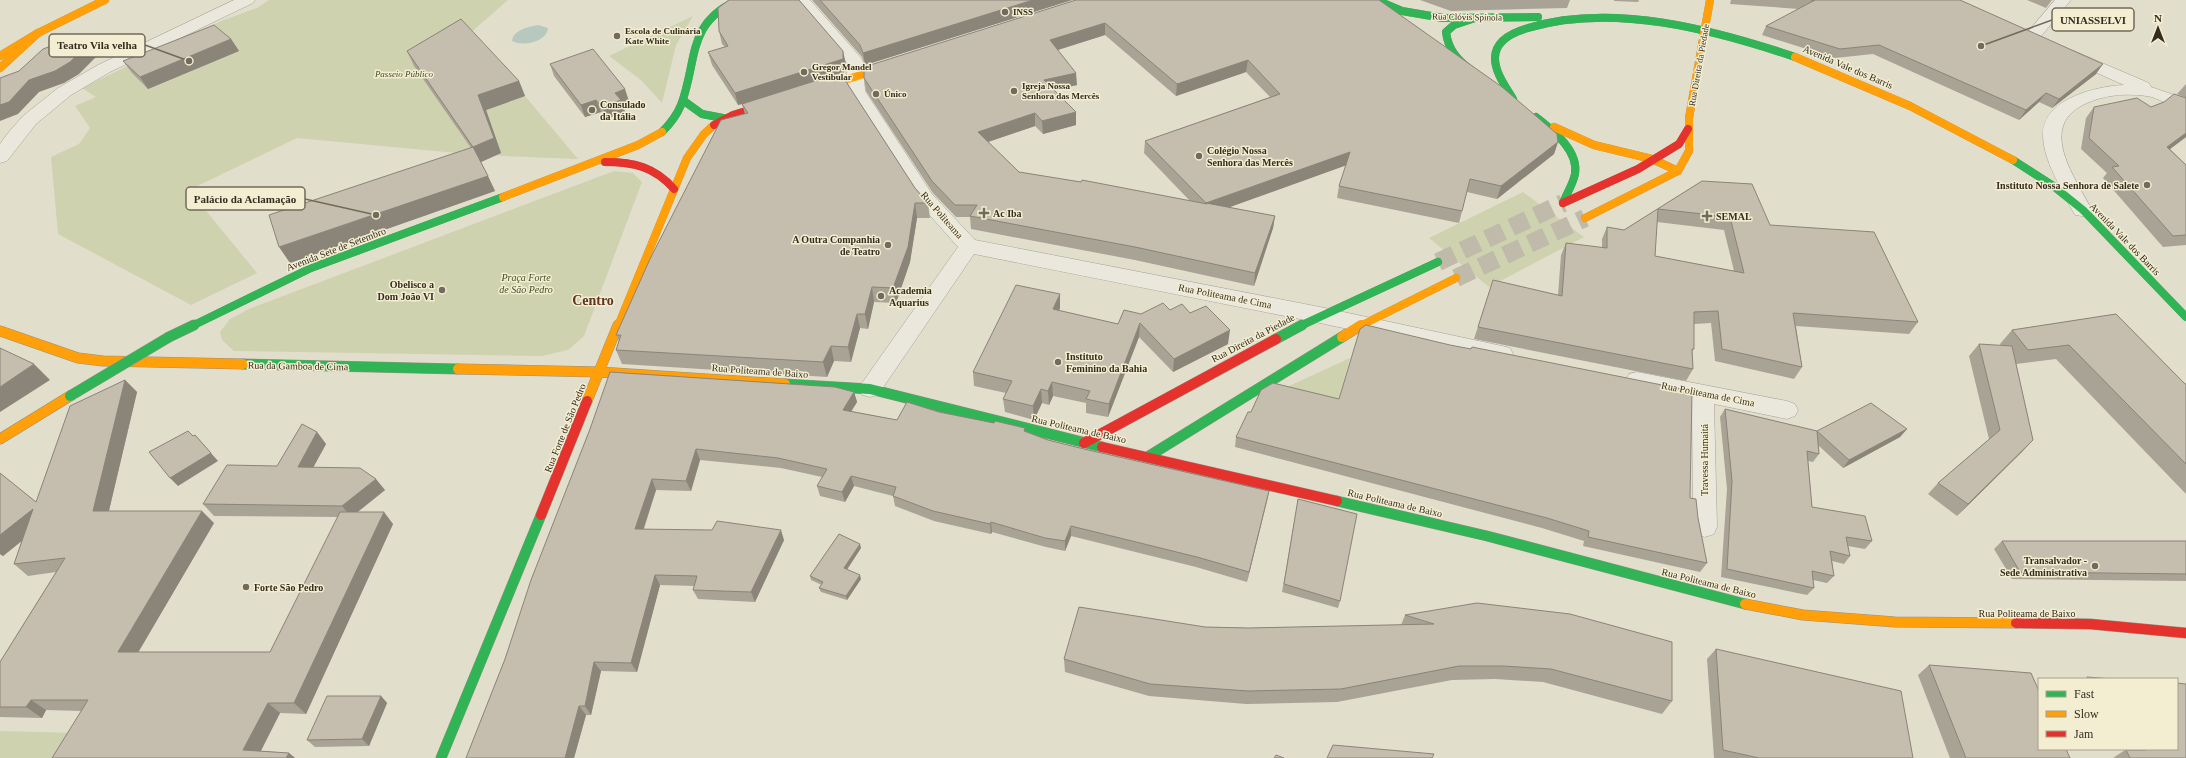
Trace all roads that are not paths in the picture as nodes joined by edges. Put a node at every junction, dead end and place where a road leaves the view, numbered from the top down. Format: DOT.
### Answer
graph roads {
  1 [pos="105,0"];
  2 [pos="247,0"];
  3 [pos="738,0"];
  4 [pos="801,0"];
  5 [pos="1376,0"];
  6 [pos="1710,0"];
  7 [pos="2063,0"];
  8 [pos="1562,16"];
  9 [pos="1475,18"];
  10 [pos="38,33"];
  11 [pos="0,56"];
  12 [pos="900,62"];
  13 [pos="0,68"];
  14 [pos="1477,74"];
  15 [pos="856,76"];
  16 [pos="1495,87"];
  17 [pos="810,91"];
  18 [pos="2154,93"];
  19 [pos="781,100"];
  20 [pos="684,101"];
  21 [pos="2186,106"];
  22 [pos="1528,111"];
  23 [pos="724,118"];
  24 [pos="1539,120"];
  25 [pos="1688,129"];
  26 [pos="0,157"];
  27 [pos="1652,159"];
  28 [pos="594,162"];
  29 [pos="1678,171"];
  30 [pos="674,189"];
  31 [pos="2082,210"];
  32 [pos="1585,218"];
  33 [pos="969,246"];
  34 [pos="1438,262"];
  35 [pos="1456,278"];
  36 [pos="1320,315"];
  37 [pos="2186,317"];
  38 [pos="1361,325"];
  39 [pos="0,330"];
  40 [pos="1521,358"];
  41 [pos="600,372"];
  42 [pos="1620,377"];
  43 [pos="870,389"];
  44 [pos="1703,392"];
  45 [pos="1787,410"];
  46 [pos="0,439"];
  47 [pos="1084,443"];
  48 [pos="1149,456"];
  49 [pos="1705,527"];
  50 [pos="2186,634"];
  51 [pos="441,758"];
  1 -- 10 [label="street"];
  2 -- 26 [label="street"];
  3 -- 20 [label="street, Avenida Sete de Setembro"];
  4 -- 15 [label="street, Rua Politeama"];
  5 -- 9 [label="street, Rua Clóvis Spínola"];
  6 -- 25 [label="street, Rua Direita da Piedade, bridge"];
  7 -- 18 [label="street"];
  8 -- 9 [label="street, Rua Clóvis Spínola"];
  8 -- 16 [label="street, Avenida Vale dos Barris"];
  8 -- 31 [label="street, Avenida Vale dos Barris"];
  9 -- 14 [label="street"];
  10 -- 11 [label="street"];
  10 -- 13 [label="street"];
  12 -- 15 [label="street"];
  15 -- 17 [label="street"];
  15 -- 33 [label="street, Rua Politeama"];
  18 -- 21 [label="street"];
  18 -- 31 [label="street"];
  19 -- 23 [label="street"];
  20 -- 23 [label="street"];
  20 -- 28 [label="street, Avenida Sete de Setembro"];
  22 -- 24 [label="street"];
  23 -- 30 [label="street, Rua Forte de São Pedro"];
  24 -- 27 [label="street"];
  24 -- 27 [label="street, Rua Direita da Piedade"];
  25 -- 27 [label="street, Rua Direita da Piedade"];
  25 -- 29 [label="street, Rua Direita da Piedade"];
  27 -- 29 [label="street"];
  28 -- 30 [label="street"];
  28 -- 46 [label="street, Avenida Sete de Setembro, bridge"];
  29 -- 32 [label="street, Rua Direita da Piedade"];
  30 -- 41 [label="street, Rua Forte de São Pedro"];
  31 -- 37 [label="street, Avenida Vale dos Barris"];
  33 -- 36 [label="street, Rua Politeama de Cima"];
  33 -- 43 [label="street, Rua Politeama"];
  34 -- 36 [label="street, Rua Direita da Piedade"];
  35 -- 38 [label="street"];
  36 -- 38 [label="street, Rua Politeama de Cima"];
  36 -- 47 [label="street, Rua Direita da Piedade"];
  38 -- 40 [label="street, Rua Politeama de Cima"];
  38 -- 48 [label="street"];
  39 -- 41 [label="street, Rua da Gamboa de Cima"];
  41 -- 43 [label="street, Rua Politeama de Baixo"];
  41 -- 51 [label="street, Rua Forte de São Pedro"];
  42 -- 44 [label="street, Rua Politeama de Cima"];
  43 -- 47 [label="street, Rua Politeama de Baixo"];
  44 -- 45 [label="street, Rua Politeama de Cima"];
  44 -- 49 [label="street, Travessa Humaitá"];
  47 -- 48 [label="street, Rua Politeama de Baixo"];
  48 -- 50 [label="street, Rua Politeama de Baixo"];
}
